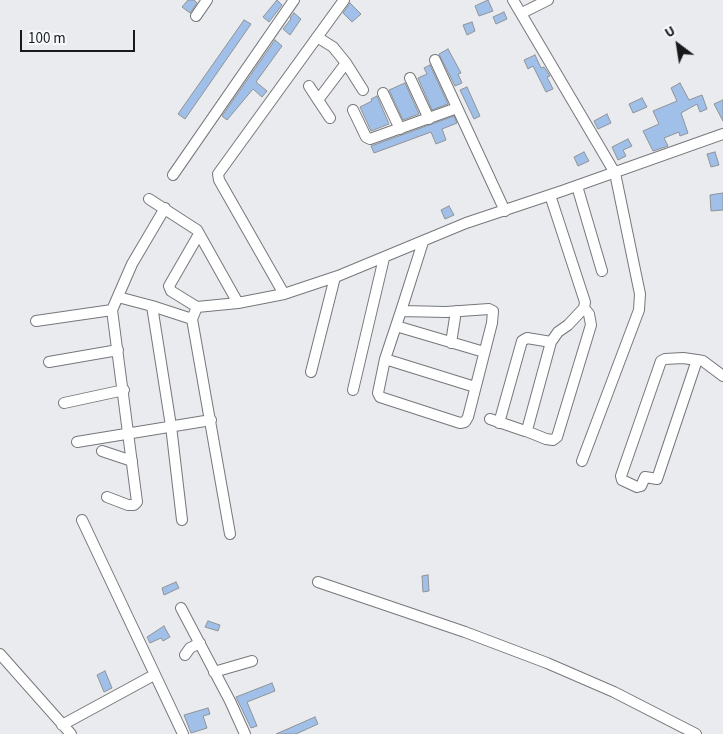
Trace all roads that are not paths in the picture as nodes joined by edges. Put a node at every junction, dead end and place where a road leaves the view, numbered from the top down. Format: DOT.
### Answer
graph roads {
  1 [pos="207,0"];
  2 [pos="294,0"];
  3 [pos="344,0"];
  4 [pos="513,0"];
  5 [pos="548,0"];
  6 [pos="522,13"];
  7 [pos="196,16"];
  8 [pos="317,37"];
  9 [pos="435,60"];
  10 [pos="346,63"];
  11 [pos="410,78"];
  12 [pos="309,86"];
  13 [pos="363,90"];
  14 [pos="384,93"];
  15 [pos="318,100"];
  16 [pos="457,108"];
  17 [pos="353,110"];
  18 [pos="330,118"];
  19 [pos="429,119"];
  20 [pos="400,129"];
  21 [pos="723,134"];
  22 [pos="615,172"];
  23 [pos="173,175"];
  24 [pos="577,186"];
  25 [pos="550,196"];
  26 [pos="149,199"];
  27 [pos="164,208"];
  28 [pos="505,211"];
  29 [pos="200,234"];
  30 [pos="423,242"];
  31 [pos="384,258"];
  32 [pos="602,271"];
  33 [pos="335,277"];
  34 [pos="284,294"];
  35 [pos="118,298"];
  36 [pos="238,304"];
  37 [pos="152,306"];
  38 [pos="197,307"];
  39 [pos="584,308"];
  40 [pos="112,310"];
  41 [pos="401,310"];
  42 [pos="456,311"];
  43 [pos="192,319"];
  44 [pos="36,321"];
  45 [pos="396,326"];
  46 [pos="551,342"];
  47 [pos="451,343"];
  48 [pos="118,350"];
  49 [pos="484,352"];
  50 [pos="385,359"];
  51 [pos="697,360"];
  52 [pos="49,362"];
  53 [pos="311,372"];
  54 [pos="723,376"];
  55 [pos="475,387"];
  56 [pos="124,390"];
  57 [pos="353,390"];
  58 [pos="64,403"];
  59 [pos="211,420"];
  60 [pos="171,426"];
  61 [pos="526,431"];
  62 [pos="129,433"];
  63 [pos="77,442"];
  64 [pos="102,451"];
  65 [pos="132,461"];
  66 [pos="582,461"];
  67 [pos="106,497"];
  68 [pos="82,520"];
  69 [pos="182,520"];
  70 [pos="230,534"];
  71 [pos="318,582"];
  72 [pos="181,608"];
  73 [pos="200,643"];
  74 [pos="0,654"];
  75 [pos="185,655"];
  76 [pos="252,661"];
  77 [pos="214,672"];
  78 [pos="154,675"];
  79 [pos="62,725"];
  80 [pos="71,734"];
  81 [pos="183,734"];
  82 [pos="245,734"];
  83 [pos="696,734"];
  1 -- 7 [label="street"];
  2 -- 23 [label="street"];
  3 -- 8 [label="street"];
  4 -- 6 [label="street"];
  5 -- 6 [label="street"];
  6 -- 22 [label="street"];
  8 -- 10 [label="street"];
  8 -- 34 [label="street"];
  9 -- 16 [label="street"];
  10 -- 13 [label="street"];
  10 -- 15 [label="street"];
  11 -- 19 [label="street"];
  12 -- 15 [label="street"];
  14 -- 20 [label="street"];
  15 -- 18 [label="street"];
  16 -- 19 [label="street"];
  16 -- 28 [label="street"];
  17 -- 20 [label="street"];
  19 -- 20 [label="street"];
  21 -- 22 [label="street"];
  22 -- 24 [label="street"];
  22 -- 66 [label="street"];
  24 -- 25 [label="street"];
  24 -- 32 [label="street"];
  25 -- 28 [label="street"];
  25 -- 39 [label="street"];
  26 -- 27 [label="street"];
  27 -- 29 [label="street"];
  27 -- 35 [label="street"];
  28 -- 30 [label="street"];
  29 -- 36 [label="street"];
  29 -- 38 [label="street"];
  30 -- 31 [label="street"];
  30 -- 41 [label="street"];
  31 -- 33 [label="street"];
  31 -- 57 [label="street"];
  33 -- 34 [label="street"];
  33 -- 53 [label="street"];
  34 -- 36 [label="street"];
  35 -- 37 [label="street"];
  35 -- 40 [label="street"];
  36 -- 38 [label="street"];
  37 -- 43 [label="street"];
  37 -- 60 [label="street"];
  38 -- 43 [label="street"];
  39 -- 46 [label="street"];
  39 -- 61 [label="street"];
  40 -- 44 [label="street"];
  40 -- 48 [label="street"];
  41 -- 42 [label="street"];
  41 -- 45 [label="street"];
  42 -- 47 [label="street"];
  42 -- 49 [label="street"];
  43 -- 59 [label="street"];
  45 -- 47 [label="street"];
  45 -- 50 [label="street"];
  46 -- 61 [label="street"];
  46 -- 61 [label="street"];
  47 -- 49 [label="street"];
  48 -- 52 [label="street"];
  48 -- 56 [label="street"];
  49 -- 55 [label="street"];
  50 -- 55 [label="street"];
  50 -- 55 [label="street"];
  51 -- 51 [label="street"];
  51 -- 54 [label="street"];
  56 -- 58 [label="street"];
  56 -- 62 [label="street"];
  59 -- 60 [label="street"];
  59 -- 70 [label="street"];
  60 -- 62 [label="street"];
  60 -- 69 [label="street"];
  62 -- 63 [label="street"];
  62 -- 65 [label="street"];
  64 -- 65 [label="street"];
  65 -- 67 [label="street"];
  68 -- 78 [label="street"];
  71 -- 83 [label="street"];
  72 -- 73 [label="street"];
  73 -- 75 [label="street"];
  73 -- 77 [label="street"];
  74 -- 79 [label="street"];
  76 -- 77 [label="street"];
  77 -- 82 [label="street"];
  78 -- 79 [label="street"];
  78 -- 81 [label="street"];
  79 -- 80 [label="street"];
}
